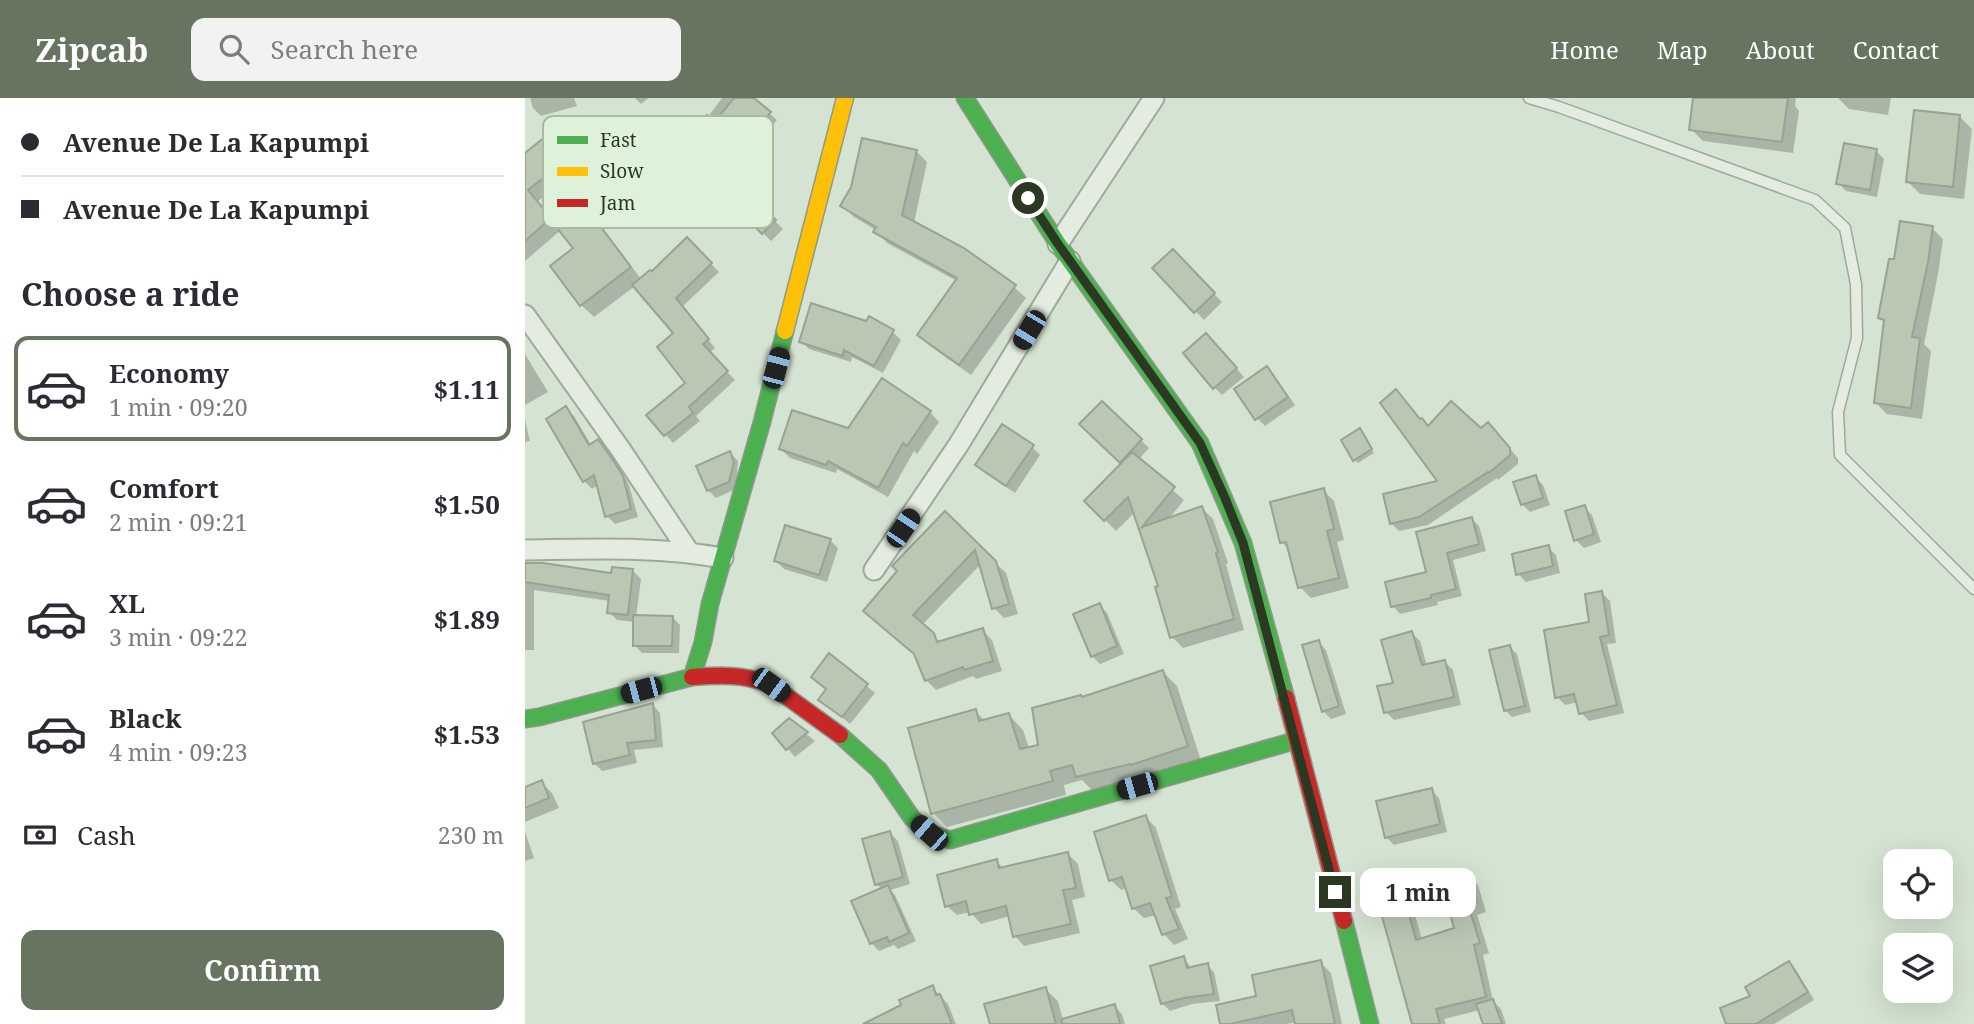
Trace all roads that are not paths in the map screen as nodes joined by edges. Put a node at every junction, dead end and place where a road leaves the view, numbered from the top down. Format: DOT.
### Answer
graph roads {
  1 [pos="845,98"];
  2 [pos="965,98"];
  3 [pos="1154,98"];
  4 [pos="1529,98"];
  5 [pos="1058,244"];
  6 [pos="1070,261"];
  7 [pos="525,315"];
  8 [pos="525,550"];
  9 [pos="689,552"];
  10 [pos="723,558"];
  11 [pos="874,570"];
  12 [pos="1974,589"];
  13 [pos="692,677"];
  14 [pos="525,719"];
  15 [pos="1297,740"];
  16 [pos="1370,1024"];
  1 -- 10 [label="street"];
  2 -- 5 [label="street"];
  3 -- 5 [label="street"];
  4 -- 12 [label="lane"];
  5 -- 6 [label="street"];
  6 -- 11 [label="street"];
  6 -- 15 [label="street"];
  7 -- 9 [label="street"];
  8 -- 9 [label="street"];
  9 -- 10 [label="street"];
  10 -- 13 [label="street"];
  13 -- 14 [label="street"];
  13 -- 15 [label="street"];
  15 -- 16 [label="street"];
}
